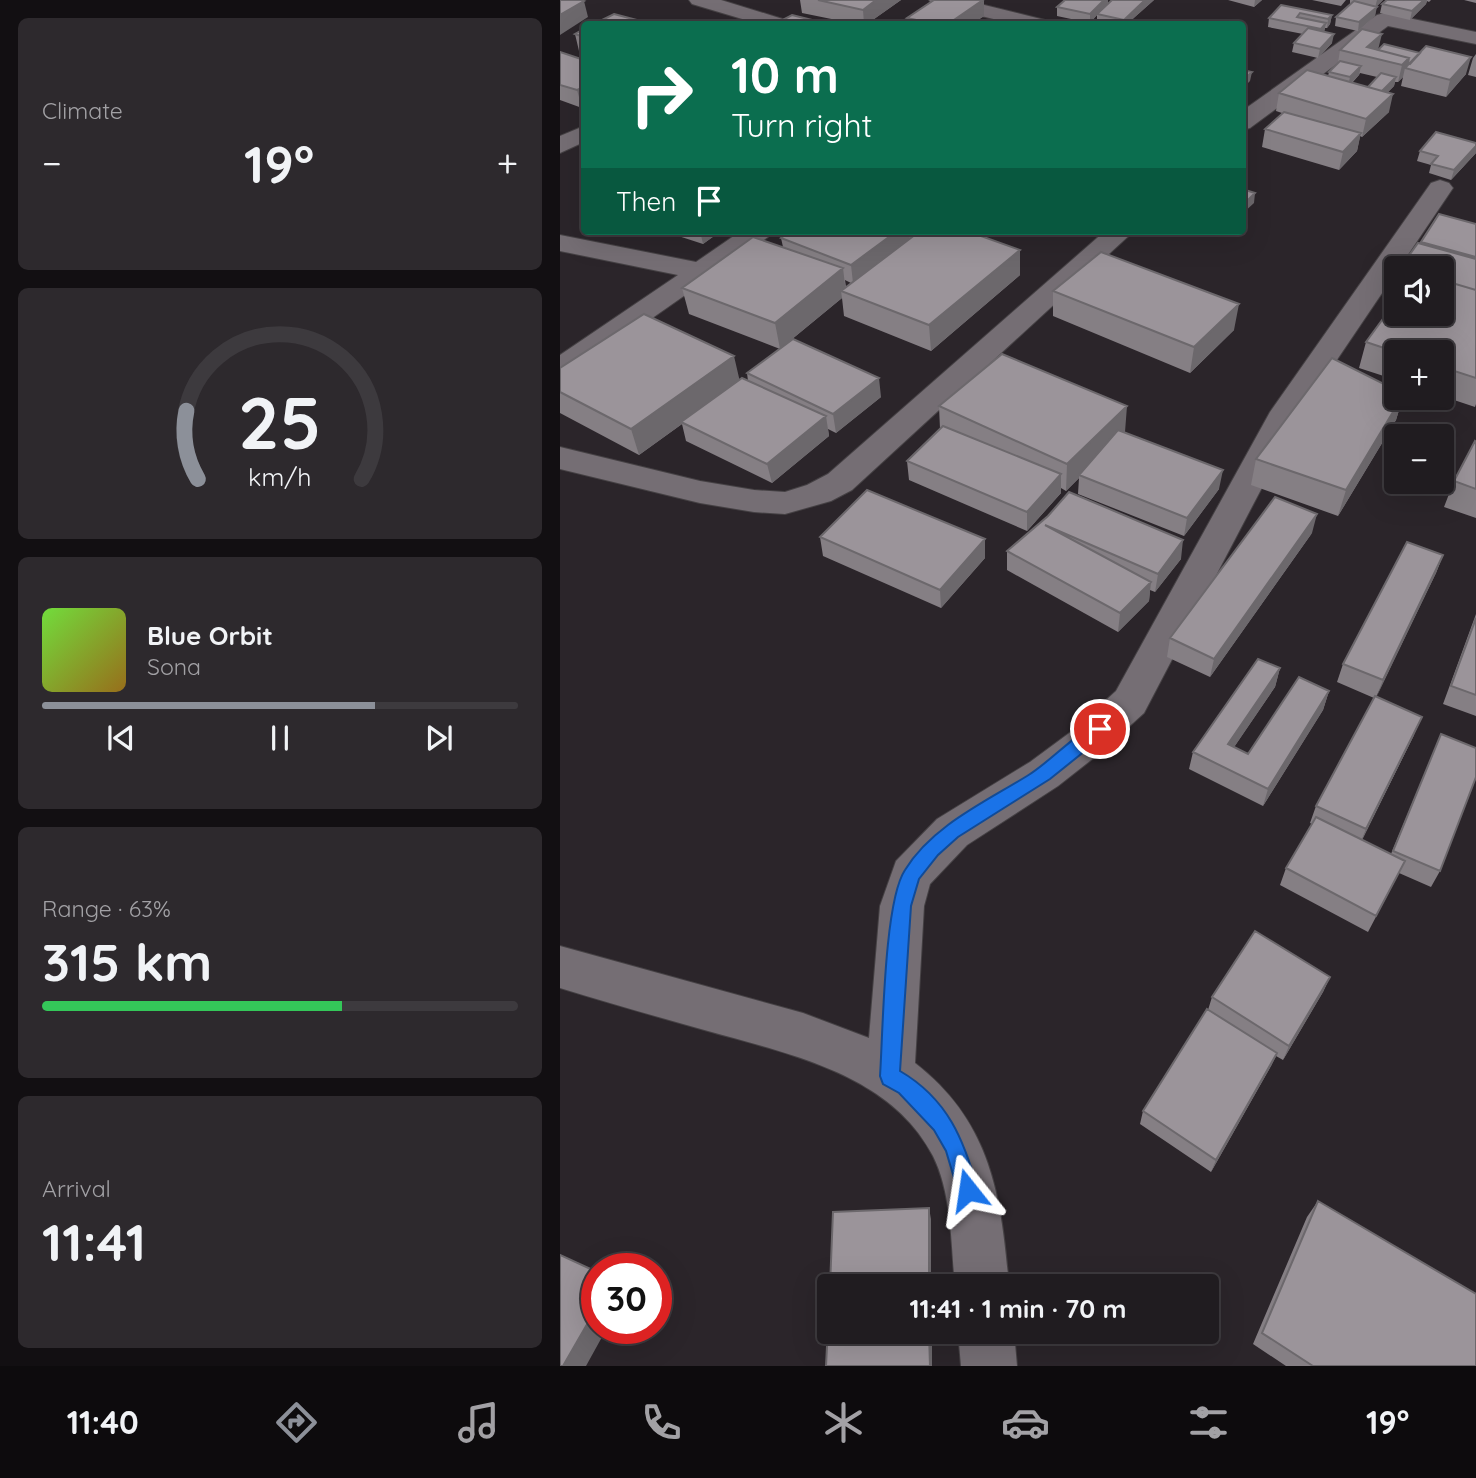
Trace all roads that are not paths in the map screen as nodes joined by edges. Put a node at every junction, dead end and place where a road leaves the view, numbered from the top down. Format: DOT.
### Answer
graph roads {
  1 [pos="699,0"];
  2 [pos="955,1"];
  3 [pos="727,3"];
  4 [pos="772,21"];
  5 [pos="1027,21"];
  6 [pos="1476,38"];
  7 [pos="1246,120"];
  8 [pos="581,135"];
  9 [pos="560,146"];
  10 [pos="1440,188"];
  11 [pos="752,235"];
  12 [pos="1117,235"];
  13 [pos="560,243"];
  14 [pos="700,271"];
  15 [pos="560,369"];
  16 [pos="560,458"];
  17 [pos="560,967"];
  18 [pos="890,1076"];
  19 [pos="981,1274"];
  20 [pos="987,1344"];
  21 [pos="989,1366"];
  1 -- 3 [label="street"];
  2 -- 5 [label="street"];
  3 -- 4 [label="street"];
  6 -- 7 [label="street"];
  8 -- 9 [label="street"];
  10 -- 18 [label="street"];
  11 -- 14 [label="street"];
  12 -- 16 [label="street"];
  13 -- 14 [label="street"];
  14 -- 15 [label="street"];
  17 -- 18 [label="street"];
  18 -- 19 [label="street"];
  20 -- 21 [label="street"];
}
